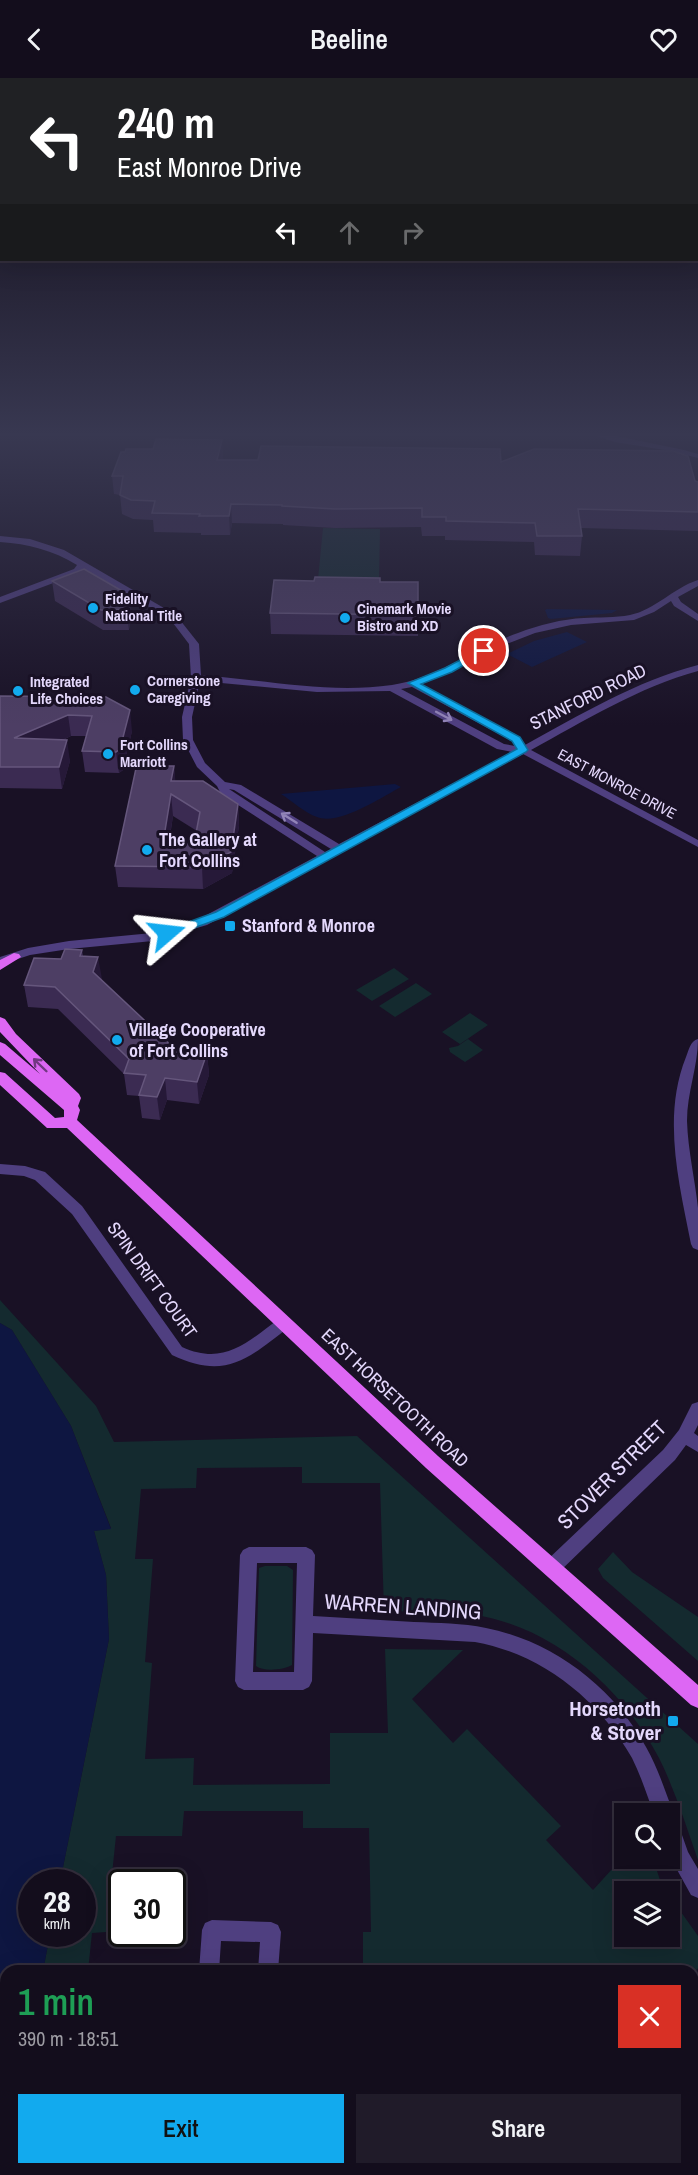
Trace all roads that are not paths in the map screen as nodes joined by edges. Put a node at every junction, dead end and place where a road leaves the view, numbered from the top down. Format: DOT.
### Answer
graph roads {
  1 [pos="0,539"];
  2 [pos="83,564"];
  3 [pos="698,583"];
  4 [pos="0,592"];
  5 [pos="672,595"];
  6 [pos="0,600"];
  7 [pos="698,608"];
  8 [pos="698,618"];
  9 [pos="698,668"];
  10 [pos="196,678"];
  11 [pos="413,683"];
  12 [pos="392,688"];
  13 [pos="523,750"];
  14 [pos="222,786"];
  15 [pos="698,844"];
  16 [pos="339,849"];
  17 [pos="325,857"];
  18 [pos="14,957"];
  19 [pos="0,963"];
  20 [pos="0,1022"];
  21 [pos="698,1043"];
  22 [pos="0,1047"];
  23 [pos="0,1077"];
  24 [pos="70,1115"];
  25 [pos="0,1168"];
  26 [pos="698,1244"];
  27 [pos="284,1323"];
  28 [pos="698,1409"];
  29 [pos="691,1440"];
  30 [pos="551,1568"];
  31 [pos="304,1624"];
  32 [pos="698,1698"];
  33 [pos="659,1803"];
  34 [pos="680,1857"];
  35 [pos="698,1888"];
  36 [pos="209,1965"];
  37 [pos="268,1965"];
  1 -- 2 [label="street"];
  2 -- 4 [label="street"];
  2 -- 6 [label="street"];
  2 -- 10 [label="street"];
  3 -- 5 [label="street"];
  5 -- 7 [label="street"];
  5 -- 8 [label="street"];
  5 -- 11 [label="street"];
  9 -- 13 [label="street, STANFORD ROAD"];
  10 -- 12 [label="street"];
  10 -- 14 [label="street"];
  11 -- 12 [label="street"];
  11 -- 13 [label="street, EAST MONROE DRIVE"];
  12 -- 13 [label="street, EAST MONROE DRIVE, one-way"];
  13 -- 15 [label="street, EAST MONROE DRIVE"];
  13 -- 16 [label="street, STANFORD ROAD"];
  16 -- 14 [label="street, one-way"];
  14 -- 17 [label="street"];
  16 -- 17 [label="street, STANFORD ROAD"];
  17 -- 18 [label="street, STANFORD ROAD"];
  18 -- 19 [label="main road"];
  24 -- 20 [label="main road, one-way"];
  21 -- 26 [label="street"];
  22 -- 24 [label="main road, EAST HORSETOOTH ROAD"];
  23 -- 24 [label="main road"];
  24 -- 27 [label="main road, EAST HORSETOOTH ROAD"];
  25 -- 27 [label="street, SPIN DRIFT COURT"];
  27 -- 30 [label="main road, EAST HORSETOOTH ROAD"];
  28 -- 29 [label="street, STOVER STREET"];
  29 -- 30 [label="street, STOVER STREET"];
  30 -- 32 [label="main road, EAST HORSETOOTH ROAD"];
  31 -- 31 [label="street, WARREN LANDING"];
  31 -- 33 [label="street, WARREN LANDING"];
  34 -- 35 [label="street"];
  36 -- 37 [label="street"];
}
